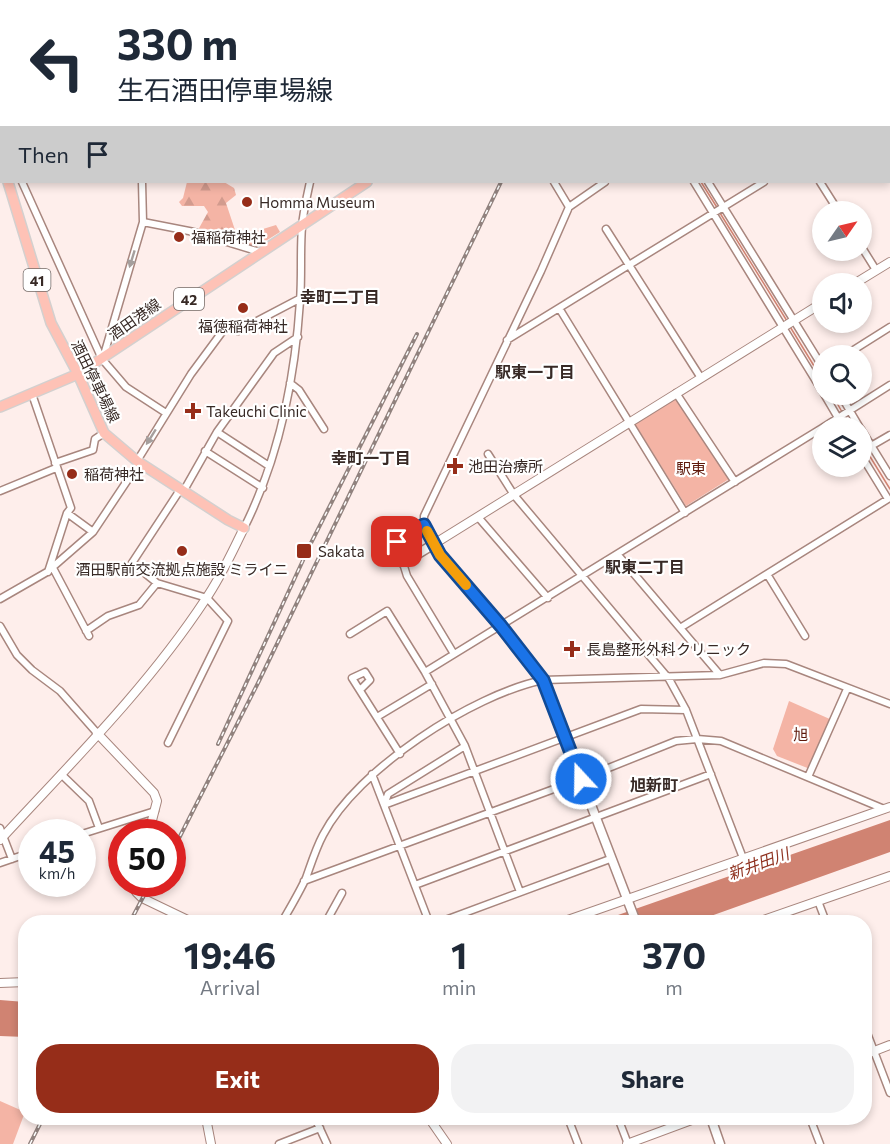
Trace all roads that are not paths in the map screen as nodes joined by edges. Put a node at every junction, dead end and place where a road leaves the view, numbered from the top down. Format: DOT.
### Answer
graph roads {
  1 [pos="8,183"];
  2 [pos="22,183"];
  3 [pos="142,183"];
  4 [pos="310,183"];
  5 [pos="365,183"];
  6 [pos="555,183"];
  7 [pos="604,183"];
  8 [pos="695,183"];
  9 [pos="709,183"];
  10 [pos="762,183"];
  11 [pos="821,183"];
  12 [pos="832,201"];
  13 [pos="569,207"];
  14 [pos="723,207"];
  15 [pos="713,213"];
  16 [pos="143,222"];
  17 [pos="302,225"];
  18 [pos="606,229"];
  19 [pos="260,252"];
  20 [pos="870,261"];
  21 [pos="890,262"];
  22 [pos="629,265"];
  23 [pos="876,270"];
  24 [pos="871,273"];
  25 [pos="301,298"];
  26 [pos="559,308"];
  27 [pos="812,309"];
  28 [pos="794,320"];
  29 [pos="782,327"];
  30 [pos="890,327"];
  31 [pos="297,337"];
  32 [pos="507,340"];
  33 [pos="861,345"];
  34 [pos="812,350"];
  35 [pos="102,359"];
  36 [pos="78,374"];
  37 [pos="812,375"];
  38 [pos="701,378"];
  39 [pos="290,383"];
  40 [pos="890,385"];
  41 [pos="676,393"];
  42 [pos="32,394"];
  43 [pos="830,405"];
  44 [pos="846,405"];
  45 [pos="0,407"];
  46 [pos="849,411"];
  47 [pos="166,413"];
  48 [pos="838,417"];
  49 [pos="853,417"];
  50 [pos="629,422"];
  51 [pos="324,429"];
  52 [pos="217,432"];
  53 [pos="104,433"];
  54 [pos="812,434"];
  55 [pos="890,435"];
  56 [pos="872,445"];
  57 [pos="872,448"];
  58 [pos="205,451"];
  59 [pos="488,454"];
  60 [pos="138,462"];
  61 [pos="56,465"];
  62 [pos="269,466"];
  63 [pos="872,473"];
  64 [pos="890,476"];
  65 [pos="735,482"];
  66 [pos="262,488"];
  67 [pos="0,491"];
  68 [pos="182,491"];
  69 [pos="513,495"];
  70 [pos="67,513"];
  71 [pos="686,513"];
  72 [pos="478,517"];
  73 [pos="424,525"];
  74 [pos="244,528"];
  75 [pos="93,532"];
  76 [pos="434,544"];
  77 [pos="618,555"];
  78 [pos="403,563"];
  79 [pos="50,570"];
  80 [pos="767,574"];
  81 [pos="583,576"];
  82 [pos="158,583"];
  83 [pos="548,597"];
  84 [pos="207,598"];
  85 [pos="0,599"];
  86 [pos="0,626"];
  87 [pos="501,626"];
  88 [pos="680,628"];
  89 [pos="350,634"];
  90 [pos="805,636"];
  91 [pos="454,654"];
  92 [pos="425,672"];
  93 [pos="720,675"];
  94 [pos="669,679"];
  95 [pos="543,680"];
  96 [pos="432,684"];
  97 [pos="847,689"];
  98 [pos="360,690"];
  99 [pos="890,704"];
  100 [pos="687,710"];
  101 [pos="377,717"];
  102 [pos="452,717"];
  103 [pos="97,734"];
  104 [pos="565,737"];
  105 [pos="697,739"];
  106 [pos="168,743"];
  107 [pos="465,746"];
  108 [pos="400,754"];
  109 [pos="475,771"];
  110 [pos="61,774"];
  111 [pos="372,774"];
  112 [pos="711,774"];
  113 [pos="808,777"];
  114 [pos="581,779"];
  115 [pos="384,805"];
  116 [pos="887,808"];
  117 [pos="155,811"];
  118 [pos="491,812"];
  119 [pos="596,818"];
  120 [pos="153,819"];
  121 [pos="0,828"];
  122 [pos="99,828"];
  123 [pos="96,829"];
  124 [pos="2,838"];
  125 [pos="399,846"];
  126 [pos="506,852"];
  127 [pos="18,857"];
  128 [pos="743,858"];
  129 [pos="12,859"];
  130 [pos="610,859"];
  131 [pos="0,863"];
  132 [pos="890,876"];
  133 [pos="304,881"];
  134 [pos="415,885"];
  135 [pos="520,892"];
  136 [pos="342,893"];
  137 [pos="141,897"];
  138 [pos="818,901"];
  139 [pos="628,902"];
  140 [pos="177,915"];
  141 [pos="286,915"];
  142 [pos="330,915"];
  143 [pos="426,915"];
  144 [pos="459,915"];
  145 [pos="585,915"];
  146 [pos="633,915"];
  147 [pos="778,915"];
  148 [pos="823,915"];
  149 [pos="18,982"];
  150 [pos="0,983"];
  151 [pos="890,1045"];
  152 [pos="872,1046"];
  153 [pos="874,1051"];
  154 [pos="890,1093"];
  155 [pos="207,1125"];
  156 [pos="318,1125"];
  157 [pos="434,1125"];
  158 [pos="571,1125"];
  159 [pos="621,1125"];
  160 [pos="678,1125"];
  161 [pos="713,1125"];
  162 [pos="813,1125"];
  163 [pos="320,1128"];
  164 [pos="211,1144"];
  165 [pos="279,1144"];
  166 [pos="327,1144"];
  167 [pos="447,1144"];
  168 [pos="578,1144"];
  169 [pos="628,1144"];
  170 [pos="720,1144"];
  171 [pos="820,1144"];
  1 -- 36 [label="main road, 酒田停車場線 / 41"];
  2 -- 35 [label="street"];
  3 -- 16 [label="street"];
  4 -- 17 [label="street"];
  5 -- 17 [label="main road, 酒田港線 / 42"];
  6 -- 13 [label="street"];
  7 -- 13 [label="street"];
  8 -- 15 [label="street"];
  9 -- 14 [label="street"];
  10 -- 14 [label="street"];
  11 -- 12 [label="street"];
  13 -- 32 [label="street"];
  14 -- 15 [label="street"];
  14 -- 28 [label="street"];
  15 -- 22 [label="street"];
  15 -- 29 [label="street"];
  16 -- 19 [label="street"];
  16 -- 35 [label="street, one-way"];
  17 -- 19 [label="main road, 酒田港線 / 42"];
  17 -- 25 [label="street"];
  18 -- 22 [label="street"];
  19 -- 35 [label="main road, 酒田港線 / 42"];
  20 -- 23 [label="street"];
  21 -- 23 [label="street"];
  22 -- 26 [label="street"];
  22 -- 38 [label="street"];
  23 -- 24 [label="street"];
  25 -- 31 [label="street"];
  25 -- 47 [label="street"];
  26 -- 32 [label="street"];
  26 -- 50 [label="street"];
  27 -- 28 [label="street"];
  28 -- 29 [label="street"];
  28 -- 34 [label="street"];
  29 -- 37 [label="street"];
  29 -- 38 [label="street"];
  30 -- 33 [label="street"];
  31 -- 39 [label="street"];
  31 -- 52 [label="street"];
  32 -- 73 [label="street"];
  35 -- 36 [label="main road, 酒田港線 / 42"];
  35 -- 47 [label="street"];
  36 -- 42 [label="main road, 酒田港線 / 42"];
  36 -- 53 [label="main road, 酒田停車場線 / 41"];
  38 -- 41 [label="street"];
  39 -- 51 [label="street"];
  39 -- 62 [label="street"];
  40 -- 46 [label="street"];
  41 -- 50 [label="street"];
  41 -- 65 [label="street"];
  42 -- 45 [label="main road, 酒田港線 / 42"];
  42 -- 61 [label="street"];
  43 -- 48 [label="street"];
  44 -- 46 [label="street"];
  46 -- 48 [label="street"];
  46 -- 49 [label="street"];
  47 -- 60 [label="street, one-way"];
  50 -- 69 [label="street"];
  50 -- 71 [label="street"];
  52 -- 58 [label="street"];
  52 -- 62 [label="street"];
  53 -- 60 [label="main road, 酒田停車場線 / 41"];
  53 -- 61 [label="street"];
  54 -- 65 [label="street"];
  55 -- 56 [label="street"];
  57 -- 64 [label="street"];
  58 -- 66 [label="street"];
  58 -- 68 [label="street"];
  59 -- 69 [label="street"];
  60 -- 68 [label="main road, 酒田停車場線 / 41"];
  60 -- 75 [label="street"];
  61 -- 67 [label="street"];
  61 -- 70 [label="street"];
  62 -- 66 [label="street"];
  63 -- 80 [label="street"];
  65 -- 71 [label="street"];
  66 -- 74 [label="street"];
  68 -- 74 [label="main road, 酒田停車場線 / 41"];
  68 -- 82 [label="street"];
  69 -- 72 [label="street"];
  69 -- 81 [label="street"];
  70 -- 75 [label="street"];
  70 -- 79 [label="street"];
  71 -- 77 [label="street"];
  72 -- 76 [label="street"];
  72 -- 83 [label="street"];
  73 -- 76 [label="main road"];
  73 -- 78 [label="main road"];
  74 -- 84 [label="street"];
  75 -- 79 [label="street"];
  76 -- 78 [label="main road"];
  76 -- 87 [label="main road"];
  77 -- 81 [label="street"];
  77 -- 88 [label="street"];
  78 -- 91 [label="street"];
  79 -- 82 [label="street"];
  79 -- 85 [label="street"];
  80 -- 88 [label="street"];
  80 -- 90 [label="street"];
  81 -- 83 [label="street"];
  81 -- 94 [label="street"];
  82 -- 84 [label="street"];
  83 -- 87 [label="street"];
  84 -- 103 [label="street"];
  84 -- 106 [label="street"];
  86 -- 103 [label="street"];
  87 -- 91 [label="street"];
  87 -- 95 [label="main road"];
  88 -- 93 [label="street"];
  89 -- 92 [label="street"];
  91 -- 92 [label="street"];
  92 -- 96 [label="street"];
  93 -- 94 [label="street"];
  93 -- 97 [label="street"];
  94 -- 95 [label="street"];
  94 -- 100 [label="street"];
  95 -- 102 [label="street"];
  95 -- 104 [label="main road"];
  96 -- 101 [label="street"];
  96 -- 102 [label="street"];
  97 -- 99 [label="street"];
  97 -- 113 [label="street"];
  98 -- 101 [label="street"];
  100 -- 104 [label="street"];
  100 -- 105 [label="street"];
  101 -- 108 [label="street"];
  102 -- 107 [label="street"];
  102 -- 108 [label="street"];
  103 -- 110 [label="street"];
  103 -- 117 [label="street"];
  104 -- 109 [label="street"];
  104 -- 114 [label="main road"];
  105 -- 112 [label="street"];
  105 -- 113 [label="street"];
  105 -- 114 [label="street"];
  107 -- 109 [label="street"];
  107 -- 115 [label="street"];
  108 -- 111 [label="street"];
  109 -- 115 [label="street"];
  109 -- 118 [label="street"];
  110 -- 122 [label="street"];
  110 -- 124 [label="street"];
  111 -- 115 [label="street"];
  111 -- 133 [label="street"];
  112 -- 119 [label="street"];
  112 -- 128 [label="street"];
  113 -- 116 [label="street"];
  114 -- 118 [label="street"];
  114 -- 119 [label="main road"];
  115 -- 125 [label="street"];
  116 -- 128 [label="street"];
  117 -- 120 [label="street"];
  117 -- 122 [label="street"];
  118 -- 125 [label="street"];
  118 -- 126 [label="street"];
  119 -- 126 [label="street"];
  119 -- 130 [label="main road"];
  121 -- 124 [label="street"];
  122 -- 123 [label="street"];
  124 -- 129 [label="street"];
  125 -- 133 [label="street"];
  125 -- 134 [label="street"];
  126 -- 134 [label="street"];
  126 -- 135 [label="street"];
  127 -- 129 [label="street"];
  128 -- 139 [label="street"];
  129 -- 131 [label="street"];
  130 -- 135 [label="street"];
  130 -- 139 [label="main road"];
  132 -- 138 [label="street"];
  133 -- 141 [label="street"];
  134 -- 143 [label="street"];
  135 -- 144 [label="street"];
  136 -- 142 [label="street"];
  137 -- 140 [label="street"];
  138 -- 147 [label="street"];
  138 -- 148 [label="street"];
  139 -- 145 [label="street"];
  139 -- 146 [label="main road"];
  149 -- 150 [label="street"];
  151 -- 153 [label="street"];
  152 -- 153 [label="street"];
  153 -- 154 [label="street"];
  155 -- 164 [label="street"];
  156 -- 163 [label="street"];
  157 -- 167 [label="street"];
  158 -- 168 [label="street"];
  159 -- 169 [label="street"];
  160 -- 169 [label="street"];
  161 -- 170 [label="main road"];
  162 -- 171 [label="street"];
  163 -- 165 [label="street"];
  163 -- 166 [label="street"];
}
